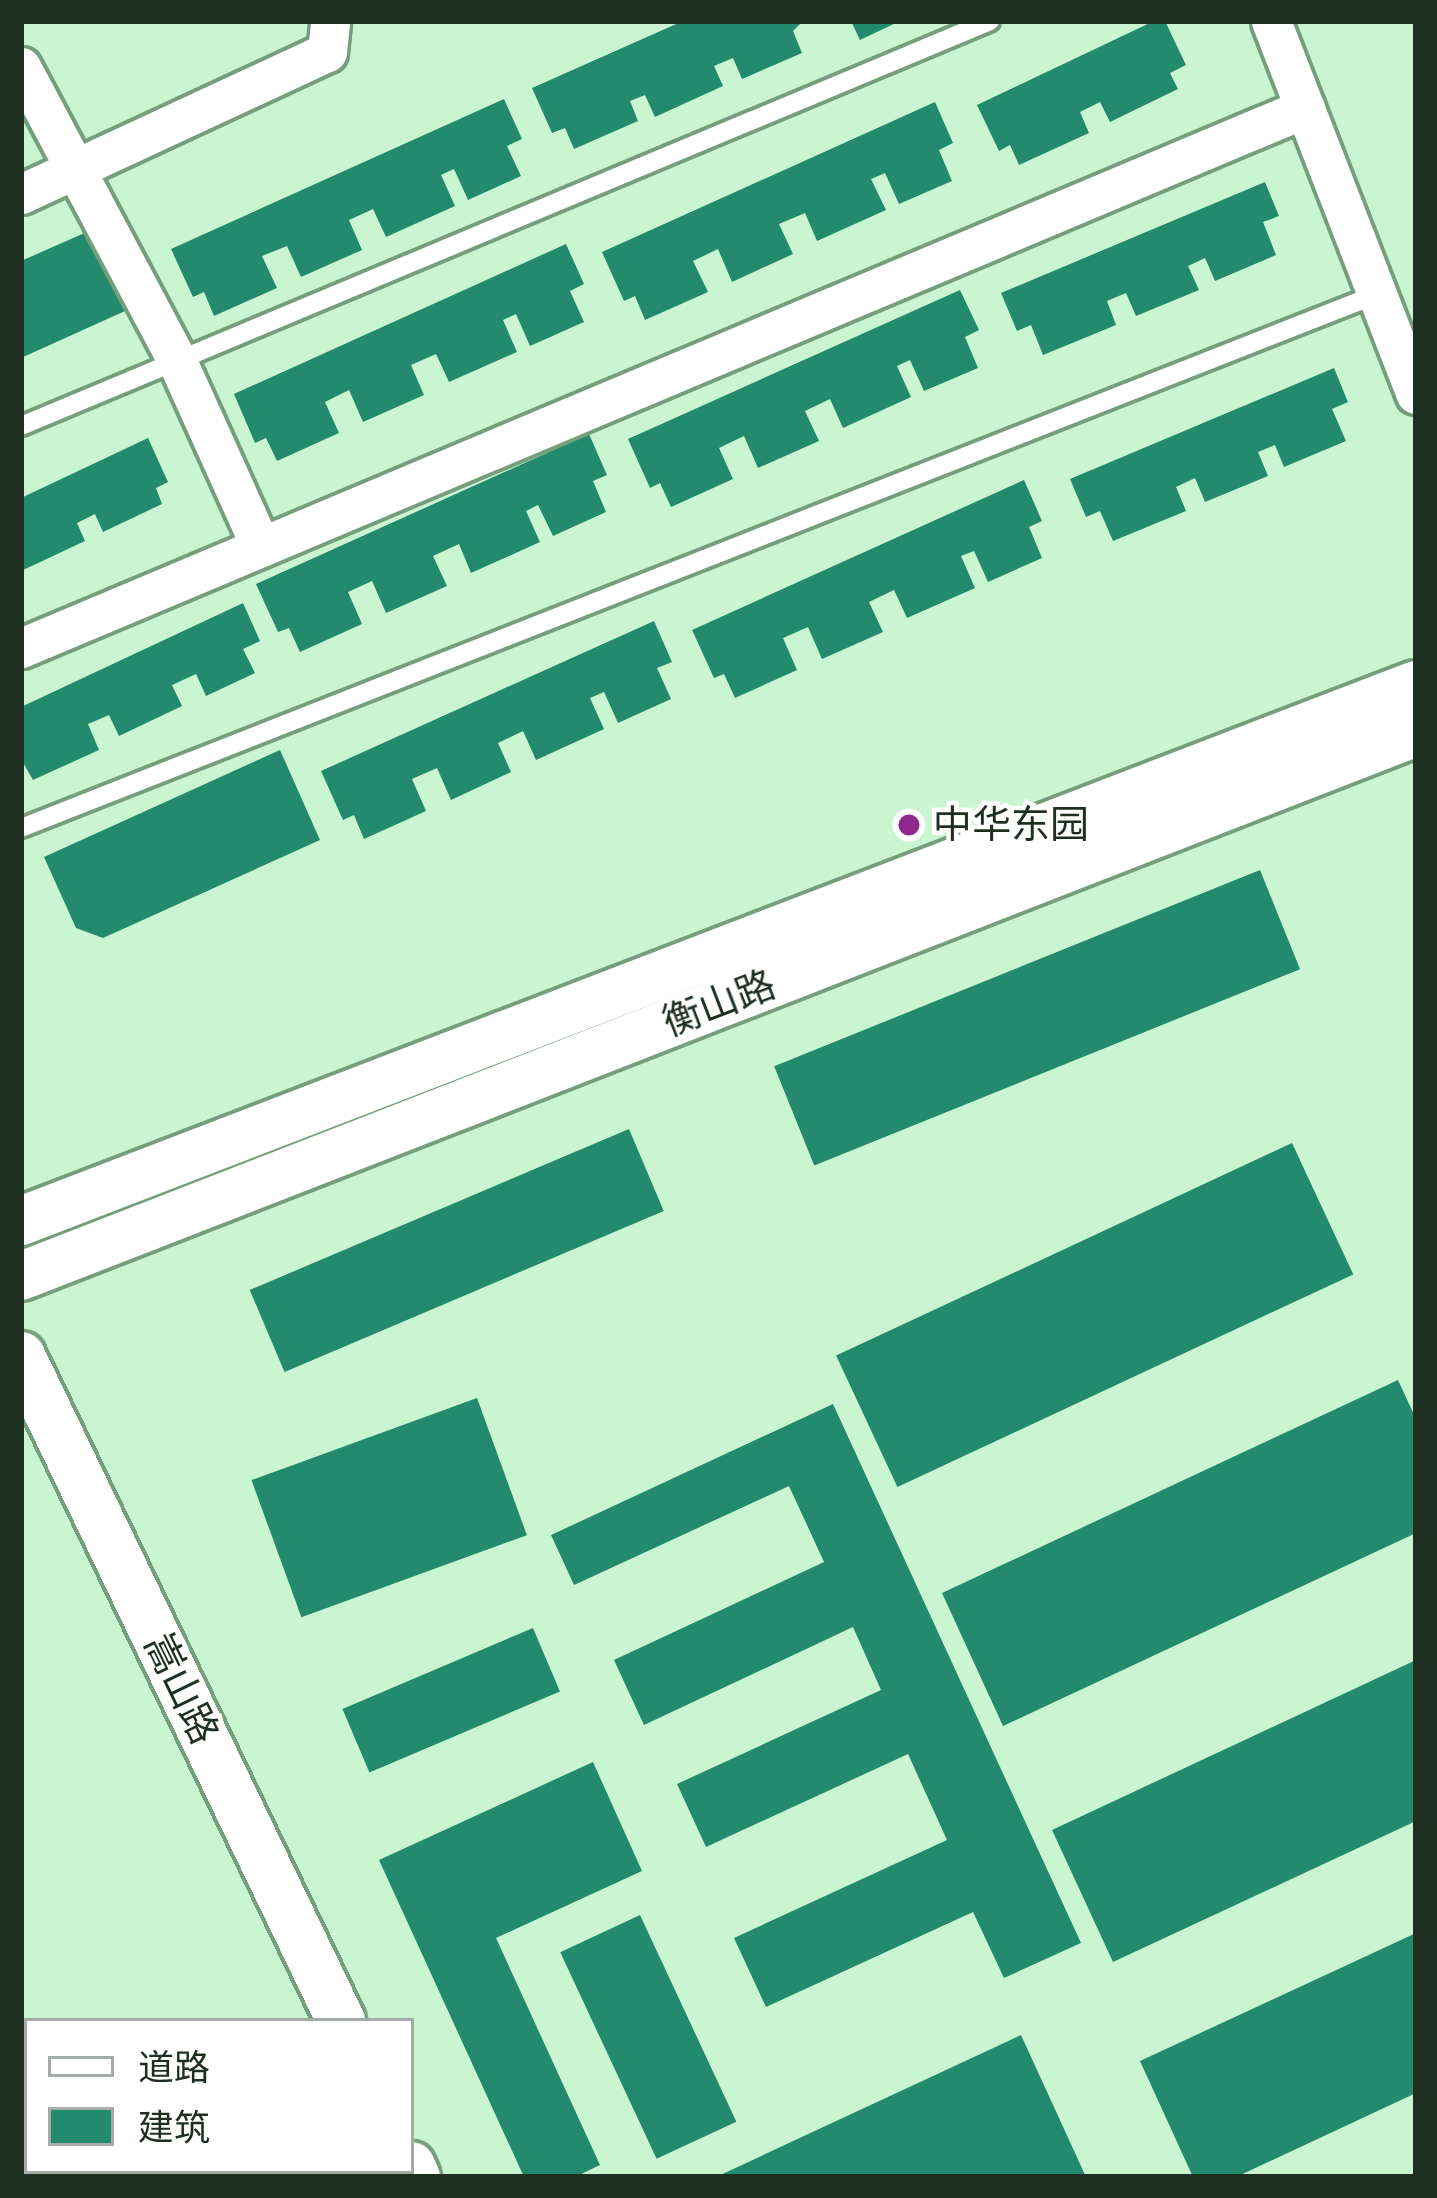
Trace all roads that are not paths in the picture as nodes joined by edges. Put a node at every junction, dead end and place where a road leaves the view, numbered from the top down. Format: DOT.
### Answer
graph roads {
  1 [pos="330,21"];
  2 [pos="990,21"];
  3 [pos="1271,21"];
  4 [pos="21,68"];
  5 [pos="1305,108"];
  6 [pos="75,169"];
  7 [pos="21,194"];
  8 [pos="1380,293"];
  9 [pos="177,361"];
  10 [pos="1416,394"];
  11 [pos="21,426"];
  12 [pos="261,547"];
  13 [pos="21,648"];
  14 [pos="1416,685"];
  15 [pos="1416,732"];
  16 [pos="21,828"];
  17 [pos="21,1221"];
  18 [pos="21,1276"];
  19 [pos="21,1356"];
  20 [pos="340,2018"];
  1 -- 6 [label="street"];
  2 -- 9 [label="lane"];
  3 -- 5 [label="street"];
  4 -- 6 [label="street"];
  5 -- 8 [label="street"];
  5 -- 12 [label="street"];
  6 -- 7 [label="street"];
  6 -- 9 [label="street"];
  8 -- 10 [label="street"];
  8 -- 16 [label="lane"];
  9 -- 11 [label="lane"];
  9 -- 12 [label="street"];
  12 -- 13 [label="street"];
  14 -- 17 [label="street, 衡山路"];
  15 -- 18 [label="street, 衡山路"];
  19 -- 20 [label="street, 嵩山路"];
}
